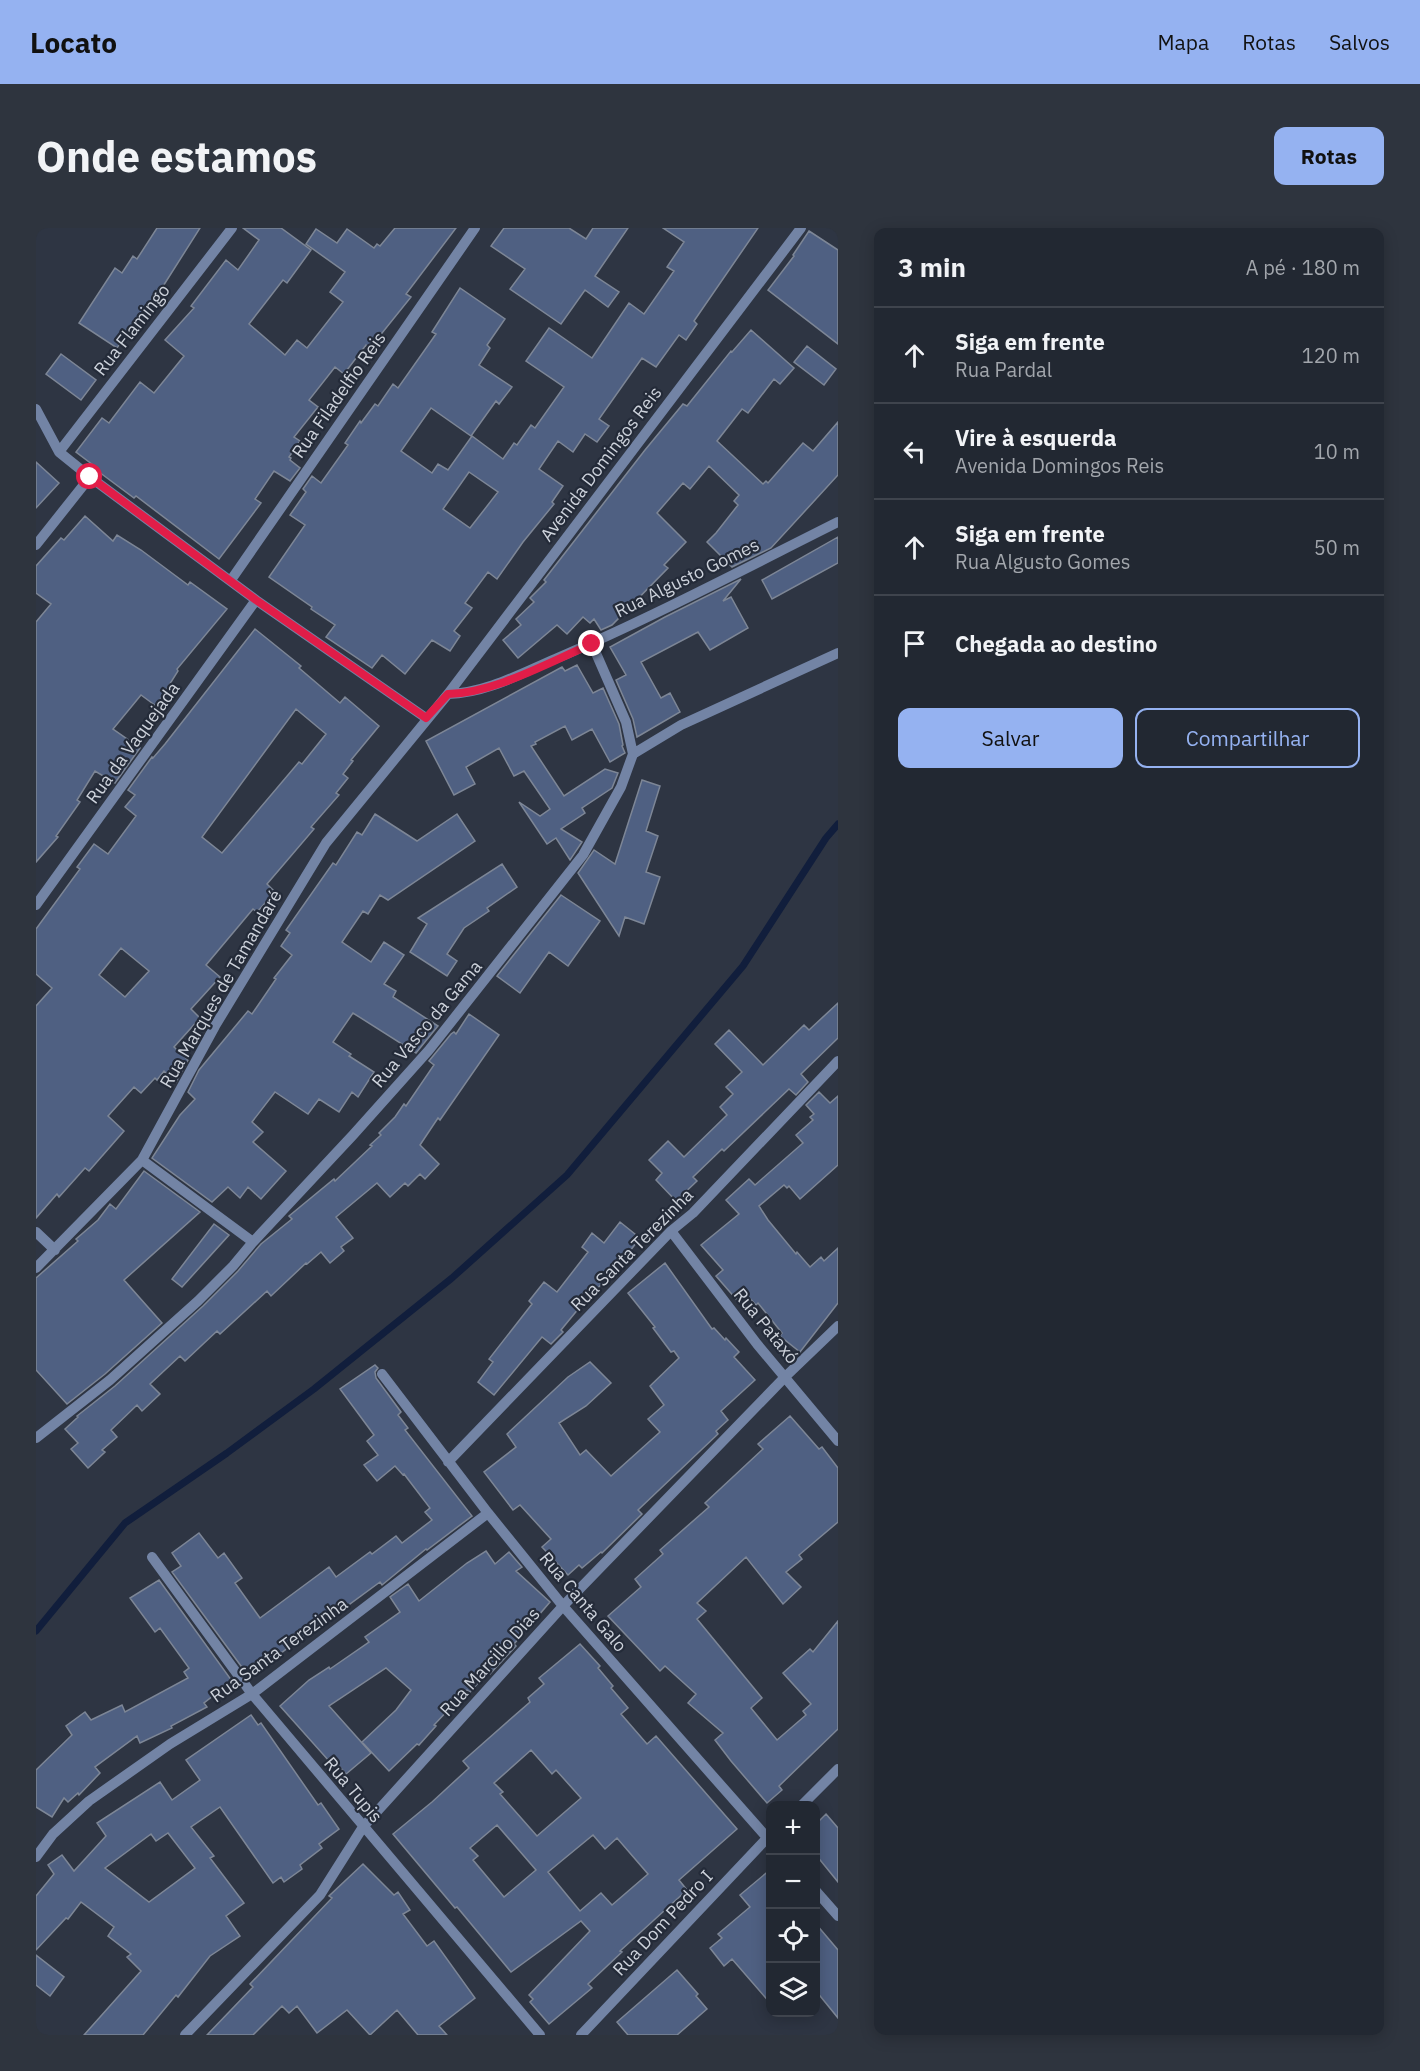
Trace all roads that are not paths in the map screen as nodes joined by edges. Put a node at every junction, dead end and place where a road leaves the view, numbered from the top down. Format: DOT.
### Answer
graph roads {
  1 [pos="232,228"];
  2 [pos="475,228"];
  3 [pos="801,228"];
  4 [pos="36,409"];
  5 [pos="59,452"];
  6 [pos="90,477"];
  7 [pos="838,522"];
  8 [pos="36,545"];
  9 [pos="231,580"];
  10 [pos="256,600"];
  11 [pos="592,644"];
  12 [pos="838,653"];
  13 [pos="448,694"];
  14 [pos="426,718"];
  15 [pos="633,754"];
  16 [pos="36,905"];
  17 [pos="838,1061"];
  18 [pos="142,1160"];
  19 [pos="671,1231"];
  20 [pos="36,1232"];
  21 [pos="253,1242"];
  22 [pos="55,1250"];
  23 [pos="36,1268"];
  24 [pos="838,1326"];
  25 [pos="382,1374"];
  26 [pos="785,1377"];
  27 [pos="36,1438"];
  28 [pos="838,1441"];
  29 [pos="448,1462"];
  30 [pos="488,1513"];
  31 [pos="152,1557"];
  32 [pos="563,1606"];
  33 [pos="252,1694"];
  34 [pos="838,1769"];
  35 [pos="806,1801"];
  36 [pos="363,1827"];
  37 [pos="766,1834"];
  38 [pos="766,1842"];
  39 [pos="36,1857"];
  40 [pos="820,1896"];
  41 [pos="838,1917"];
  42 [pos="185,2035"];
  43 [pos="540,2035"];
  44 [pos="581,2035"];
  1 -- 5 [label="street, Rua Flamingo"];
  2 -- 9 [label="street, Rua Filadelfio Reis"];
  3 -- 13 [label="street, Avenida Domingos Reis"];
  4 -- 5 [label="street"];
  5 -- 6 [label="street"];
  6 -- 8 [label="street"];
  6 -- 9 [label="street"];
  7 -- 11 [label="street, Rua Algusto Gomes"];
  9 -- 10 [label="street"];
  10 -- 14 [label="street"];
  10 -- 16 [label="street, Rua da Vaquejada"];
  11 -- 13 [label="street, Rua Algusto Gomes"];
  11 -- 15 [label="street"];
  12 -- 15 [label="street"];
  13 -- 14 [label="street, Avenida Domingos Reis"];
  14 -- 18 [label="street, Rua Marques de Tamandaré"];
  15 -- 21 [label="street, Rua Vasco da Gama"];
  17 -- 19 [label="street, Rua Santa Terezinha"];
  18 -- 21 [label="street"];
  18 -- 22 [label="street, Rua Marques de Tamandaré"];
  19 -- 26 [label="street, Rua Pataxó"];
  19 -- 29 [label="street, Rua Santa Terezinha"];
  20 -- 22 [label="street"];
  21 -- 27 [label="street, Rua Vasco da Gama"];
  22 -- 23 [label="street, Rua Marques de Tamandaré"];
  24 -- 26 [label="street, Rua Marcilio Dias"];
  25 -- 29 [label="street, Rua Canta Galo"];
  26 -- 28 [label="street, Rua Pataxó"];
  26 -- 32 [label="street, Rua Marcilio Dias"];
  29 -- 30 [label="street, Rua Canta Galo"];
  30 -- 32 [label="street, Rua Canta Galo"];
  30 -- 33 [label="street, Rua Santa Terezinha"];
  31 -- 33 [label="street, Rua Tupis"];
  32 -- 36 [label="street, Rua Marcilio Dias"];
  32 -- 37 [label="street, Rua Canta Galo"];
  33 -- 36 [label="street, Rua Tupis"];
  33 -- 39 [label="street, Rua Santa Terezinha"];
  34 -- 35 [label="street"];
  36 -- 42 [label="street, Rua Marcilio Dias"];
  36 -- 43 [label="street, Rua Tupis"];
  38 -- 44 [label="street, Rua Dom Pedro I"];
  40 -- 41 [label="street"];
}
